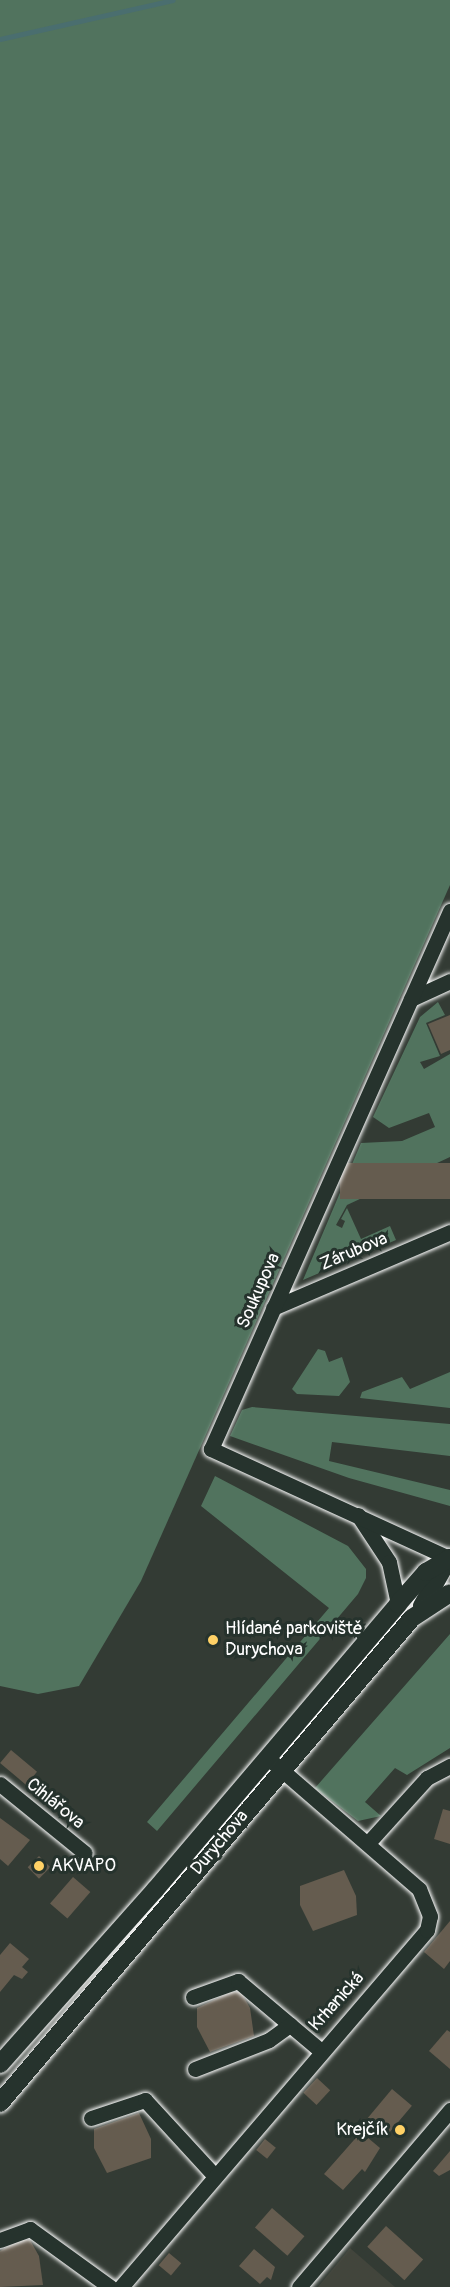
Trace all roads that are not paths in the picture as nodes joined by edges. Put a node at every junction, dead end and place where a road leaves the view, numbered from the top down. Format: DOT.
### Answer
graph roads {
  1 [pos="450,911"];
  2 [pos="450,981"];
  3 [pos="411,999"];
  4 [pos="450,1232"];
  5 [pos="273,1308"];
  6 [pos="358,1515"];
  7 [pos="450,1558"];
  8 [pos="450,1593"];
  9 [pos="398,1604"];
  10 [pos="412,1618"];
  11 [pos="275,1763"];
  12 [pos="450,1766"];
  13 [pos="0,1785"];
  14 [pos="368,1843"];
  15 [pos="85,1853"];
  16 [pos="193,1996"];
  17 [pos="290,2025"];
  18 [pos="320,2050"];
  19 [pos="0,2064"];
  20 [pos="195,2069"];
  21 [pos="0,2103"];
  22 [pos="450,2110"];
  23 [pos="91,2118"];
  24 [pos="214,2175"];
  25 [pos="0,2240"];
  26 [pos="110,2287"];
  27 [pos="121,2287"];
  28 [pos="299,2287"];
  1 -- 3 [label="street, Soukupova"];
  2 -- 3 [label="street"];
  3 -- 5 [label="street, Soukupova"];
  4 -- 5 [label="street, Zárubova"];
  5 -- 6 [label="street, Soukupova"];
  6 -- 7 [label="street, Soukupova"];
  6 -- 9 [label="street"];
  7 -- 9 [label="street, Durychova"];
  7 -- 10 [label="street"];
  8 -- 10 [label="street, Durychova"];
  9 -- 11 [label="street, Durychova"];
  10 -- 11 [label="street, Durychova"];
  11 -- 14 [label="street, Krhanická"];
  11 -- 19 [label="street, Durychova"];
  11 -- 21 [label="street, Durychova"];
  12 -- 14 [label="street"];
  13 -- 15 [label="street, Cihlářova"];
  14 -- 18 [label="street, Krhanická"];
  16 -- 17 [label="street"];
  17 -- 18 [label="street"];
  17 -- 20 [label="street"];
  18 -- 24 [label="street, Krhanická"];
  22 -- 28 [label="street"];
  23 -- 24 [label="street"];
  24 -- 27 [label="street, Krhanická"];
  25 -- 26 [label="street"];
}
